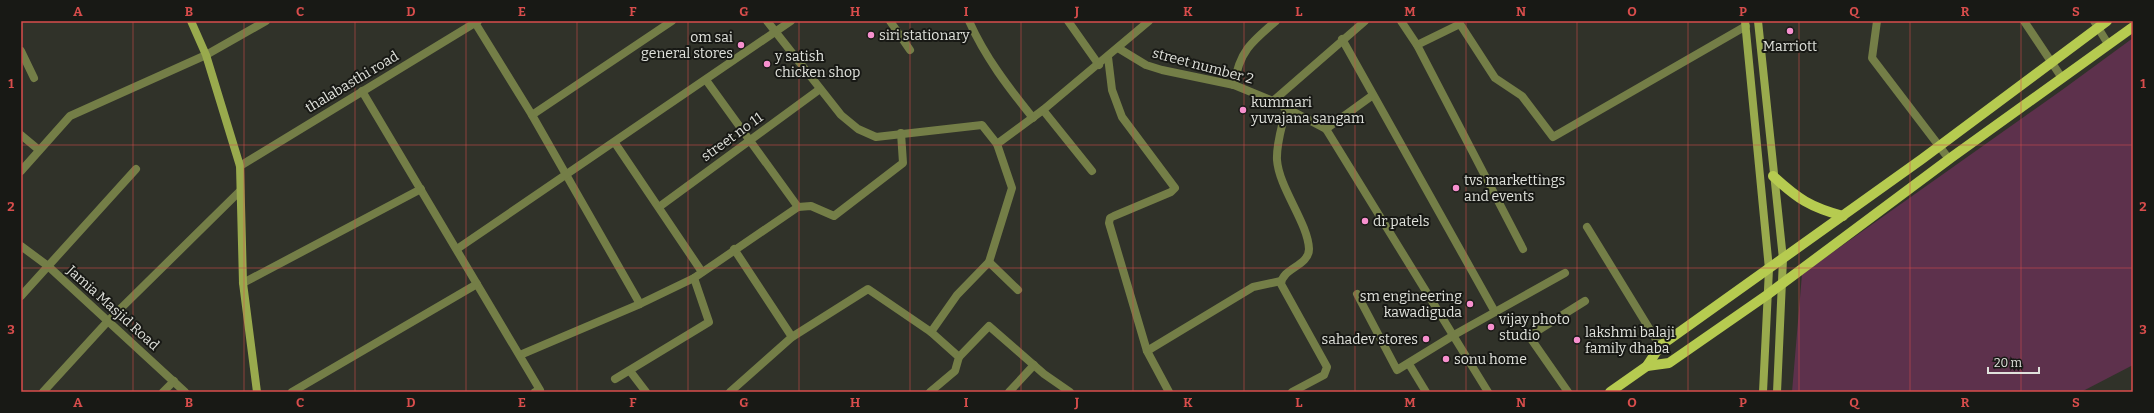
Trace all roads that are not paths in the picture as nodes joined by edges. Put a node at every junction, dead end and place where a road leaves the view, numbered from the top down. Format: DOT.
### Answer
graph roads {
  1 [pos="192,21"];
  2 [pos="266,21"];
  3 [pos="672,21"];
  4 [pos="767,21"];
  5 [pos="792,21"];
  6 [pos="890,21"];
  7 [pos="969,21"];
  8 [pos="1068,21"];
  9 [pos="1150,21"];
  10 [pos="1276,21"];
  11 [pos="1365,21"];
  12 [pos="1401,21"];
  13 [pos="1758,21"];
  14 [pos="1877,21"];
  15 [pos="2024,21"];
  16 [pos="2107,21"];
  17 [pos="476,22"];
  18 [pos="1745,24"];
  19 [pos="2096,24"];
  20 [pos="2133,27"];
  21 [pos="776,33"];
  22 [pos="1342,40"];
  23 [pos="2108,44"];
  24 [pos="1417,45"];
  25 [pos="1118,48"];
  26 [pos="910,50"];
  27 [pos="21,51"];
  28 [pos="206,55"];
  29 [pos="1108,57"];
  30 [pos="2052,62"];
  31 [pos="1099,65"];
  32 [pos="34,78"];
  33 [pos="2062,78"];
  34 [pos="706,80"];
  35 [pos="1234,85"];
  36 [pos="820,89"];
  37 [pos="362,91"];
  38 [pos="1373,95"];
  39 [pos="1273,101"];
  40 [pos="1286,108"];
  41 [pos="1043,110"];
  42 [pos="532,115"];
  43 [pos="1033,118"];
  44 [pos="1326,129"];
  45 [pos="900,133"];
  46 [pos="21,135"];
  47 [pos="749,141"];
  48 [pos="615,143"];
  49 [pos="997,144"];
  50 [pos="1938,146"];
  51 [pos="39,150"];
  52 [pos="1949,159"];
  53 [pos="240,166"];
  54 [pos="136,169"];
  55 [pos="21,171"];
  56 [pos="1092,171"];
  57 [pos="566,175"];
  58 [pos="1773,176"];
  59 [pos="421,189"];
  60 [pos="240,191"];
  61 [pos="660,207"];
  62 [pos="798,207"];
  63 [pos="1843,216"];
  64 [pos="1587,227"];
  65 [pos="21,246"];
  66 [pos="456,249"];
  67 [pos="734,249"];
  68 [pos="1524,249"];
  69 [pos="1782,259"];
  70 [pos="989,262"];
  71 [pos="48,266"];
  72 [pos="1769,269"];
  73 [pos="702,272"];
  74 [pos="1565,273"];
  75 [pos="694,278"];
  76 [pos="1281,281"];
  77 [pos="243,283"];
  78 [pos="478,284"];
  79 [pos="1782,284"];
  80 [pos="1018,290"];
  81 [pos="1357,294"];
  82 [pos="1767,295"];
  83 [pos="21,296"];
  84 [pos="1585,301"];
  85 [pos="640,304"];
  86 [pos="1495,312"];
  87 [pos="108,322"];
  88 [pos="931,332"];
  89 [pos="1454,335"];
  90 [pos="792,337"];
  91 [pos="1660,346"];
  92 [pos="1147,351"];
  93 [pos="520,356"];
  94 [pos="959,357"];
  95 [pos="1409,364"];
  96 [pos="1034,365"];
  97 [pos="1647,366"];
  98 [pos="630,372"];
  99 [pos="615,380"];
  100 [pos="174,381"];
  101 [pos="43,392"];
  102 [pos="163,392"];
  103 [pos="185,392"];
  104 [pos="257,392"];
  105 [pos="292,392"];
  106 [pos="536,392"];
  107 [pos="646,392"];
  108 [pos="730,392"];
  109 [pos="930,392"];
  110 [pos="1009,392"];
  111 [pos="1070,392"];
  112 [pos="1169,392"];
  113 [pos="1292,392"];
  114 [pos="1426,392"];
  115 [pos="1488,392"];
  116 [pos="1568,392"];
  117 [pos="1610,392"];
  118 [pos="1763,392"];
  119 [pos="1777,392"];
  1 -- 28 [label="main road"];
  2 -- 28 [label="street"];
  3 -- 42 [label="street"];
  4 -- 21 [label="street"];
  5 -- 21 [label="street"];
  6 -- 26 [label="street"];
  7 -- 43 [label="street"];
  8 -- 31 [label="street"];
  9 -- 25 [label="street"];
  10 -- 35 [label="street"];
  11 -- 22 [label="street"];
  12 -- 24 [label="street"];
  13 -- 58 [label="main road"];
  14 -- 50 [label="street"];
  15 -- 30 [label="street"];
  16 -- 19 [label="main road"];
  17 -- 37 [label="street, thalabasthi road"];
  17 -- 42 [label="street"];
  18 -- 24 [label="street"];
  18 -- 72 [label="main road"];
  19 -- 23 [label="street"];
  19 -- 30 [label="main road"];
  20 -- 23 [label="main road"];
  21 -- 34 [label="street"];
  21 -- 36 [label="street"];
  22 -- 38 [label="street"];
  22 -- 39 [label="street"];
  23 -- 33 [label="main road"];
  24 -- 68 [label="street"];
  25 -- 29 [label="street"];
  25 -- 35 [label="street, street number 2"];
  27 -- 32 [label="street"];
  28 -- 51 [label="street"];
  28 -- 53 [label="main road"];
  29 -- 31 [label="street"];
  29 -- 92 [label="street"];
  30 -- 33 [label="street"];
  30 -- 50 [label="main road"];
  31 -- 41 [label="street"];
  33 -- 52 [label="main road"];
  34 -- 47 [label="street"];
  34 -- 48 [label="street"];
  35 -- 39 [label="street, street number 2"];
  36 -- 45 [label="street"];
  36 -- 47 [label="street, street no 11"];
  37 -- 53 [label="street, thalabasthi road"];
  37 -- 59 [label="street"];
  38 -- 44 [label="street"];
  38 -- 86 [label="street"];
  39 -- 40 [label="street, street number 2"];
  40 -- 44 [label="street, street number 2"];
  40 -- 76 [label="street"];
  41 -- 43 [label="street"];
  41 -- 56 [label="street"];
  42 -- 57 [label="street"];
  43 -- 49 [label="street"];
  44 -- 89 [label="street"];
  45 -- 49 [label="street"];
  45 -- 62 [label="street"];
  46 -- 51 [label="street"];
  47 -- 61 [label="street, street no 11"];
  47 -- 62 [label="street"];
  48 -- 57 [label="street"];
  48 -- 61 [label="street"];
  49 -- 70 [label="street"];
  50 -- 52 [label="street"];
  50 -- 63 [label="main road"];
  51 -- 55 [label="street"];
  52 -- 79 [label="main road"];
  53 -- 60 [label="main road"];
  54 -- 71 [label="street"];
  57 -- 66 [label="street"];
  57 -- 85 [label="street"];
  58 -- 63 [label="main road"];
  58 -- 69 [label="main road"];
  59 -- 66 [label="street"];
  59 -- 77 [label="street"];
  60 -- 77 [label="main road"];
  60 -- 87 [label="street"];
  61 -- 73 [label="street"];
  62 -- 67 [label="street"];
  63 -- 69 [label="main road"];
  64 -- 91 [label="street"];
  65 -- 71 [label="street, Jamia Masjid Road"];
  66 -- 78 [label="street"];
  67 -- 73 [label="street"];
  67 -- 90 [label="street"];
  69 -- 72 [label="main road"];
  69 -- 79 [label="main road"];
  70 -- 80 [label="street"];
  70 -- 88 [label="street"];
  71 -- 83 [label="street"];
  71 -- 87 [label="street, Jamia Masjid Road"];
  72 -- 82 [label="main road"];
  72 -- 91 [label="main road"];
  73 -- 75 [label="street"];
  74 -- 86 [label="street"];
  75 -- 85 [label="street"];
  75 -- 98 [label="street"];
  76 -- 92 [label="street"];
  76 -- 113 [label="street"];
  77 -- 104 [label="main road"];
  78 -- 93 [label="street"];
  78 -- 105 [label="street"];
  79 -- 82 [label="main road"];
  79 -- 119 [label="main road"];
  81 -- 95 [label="street"];
  82 -- 97 [label="main road"];
  82 -- 118 [label="main road"];
  84 -- 116 [label="street"];
  85 -- 93 [label="street"];
  86 -- 89 [label="street"];
  87 -- 100 [label="street, Jamia Masjid Road"];
  87 -- 101 [label="street"];
  88 -- 90 [label="street"];
  88 -- 94 [label="street"];
  89 -- 95 [label="street"];
  89 -- 115 [label="street"];
  90 -- 108 [label="street"];
  91 -- 97 [label="main road"];
  92 -- 112 [label="street"];
  93 -- 106 [label="street"];
  94 -- 96 [label="street"];
  94 -- 109 [label="street"];
  95 -- 114 [label="street"];
  96 -- 110 [label="street"];
  96 -- 111 [label="street"];
  97 -- 117 [label="main road"];
  98 -- 99 [label="street"];
  98 -- 107 [label="street"];
  100 -- 102 [label="street"];
  100 -- 103 [label="street, Jamia Masjid Road"];
}
